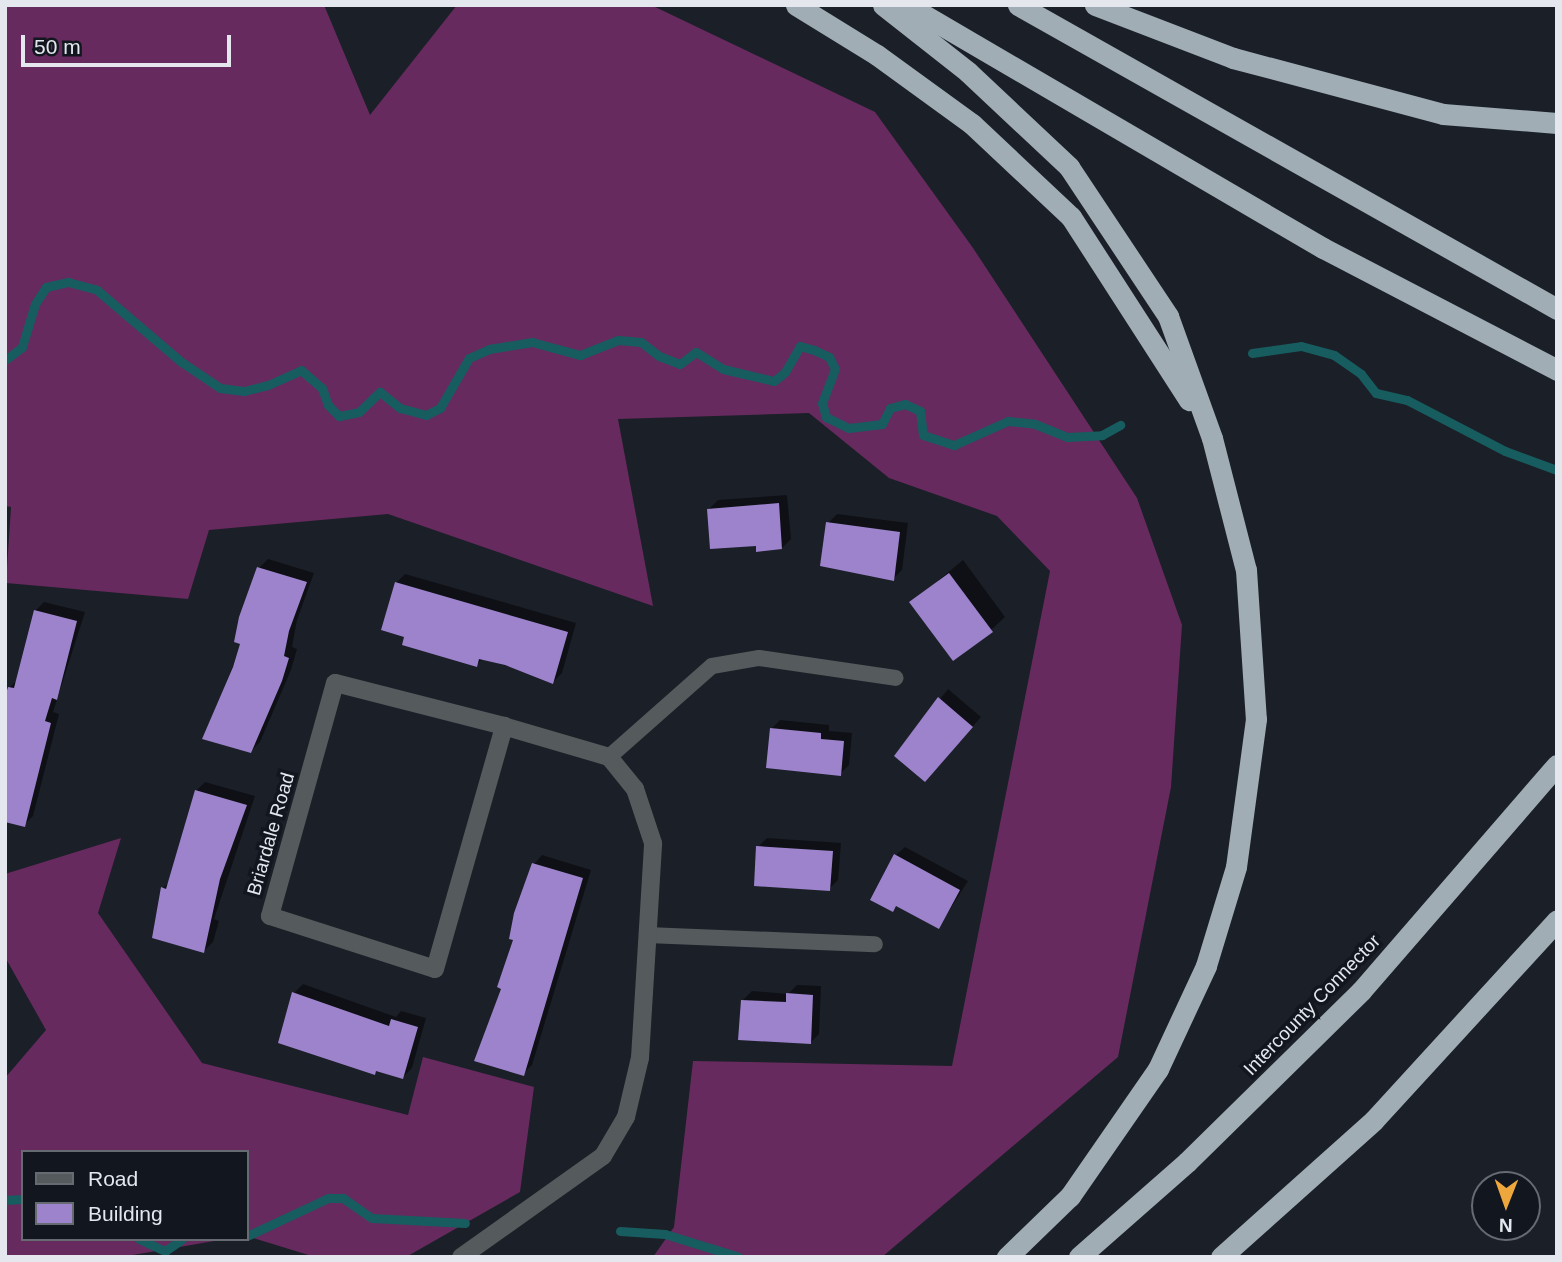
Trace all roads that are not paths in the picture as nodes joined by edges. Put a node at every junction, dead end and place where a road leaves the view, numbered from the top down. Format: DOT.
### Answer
graph roads {
  1 [pos="796,5"];
  2 [pos="883,5"];
  3 [pos="907,5"];
  4 [pos="1018,5"];
  5 [pos="1095,5"];
  6 [pos="1557,123"];
  7 [pos="1557,309"];
  8 [pos="1557,370"];
  9 [pos="1212,438"];
  10 [pos="896,678"];
  11 [pos="504,726"];
  12 [pos="609,757"];
  13 [pos="1557,765"];
  14 [pos="1557,919"];
  15 [pos="647,935"];
  16 [pos="875,944"];
  17 [pos="461,1257"];
  18 [pos="1007,1257"];
  19 [pos="1079,1257"];
  20 [pos="1221,1257"];
  1 -- 9 [label="highway"];
  2 -- 9 [label="highway"];
  3 -- 8 [label="highway"];
  4 -- 7 [label="highway"];
  5 -- 6 [label="highway"];
  9 -- 18 [label="highway"];
  10 -- 12 [label="lane"];
  11 -- 11 [label="street, Briardale Road"];
  11 -- 12 [label="street, Briardale Road"];
  12 -- 15 [label="street"];
  13 -- 19 [label="highway, Intercounty Connector"];
  14 -- 20 [label="highway"];
  15 -- 16 [label="lane"];
  15 -- 17 [label="street"];
}
